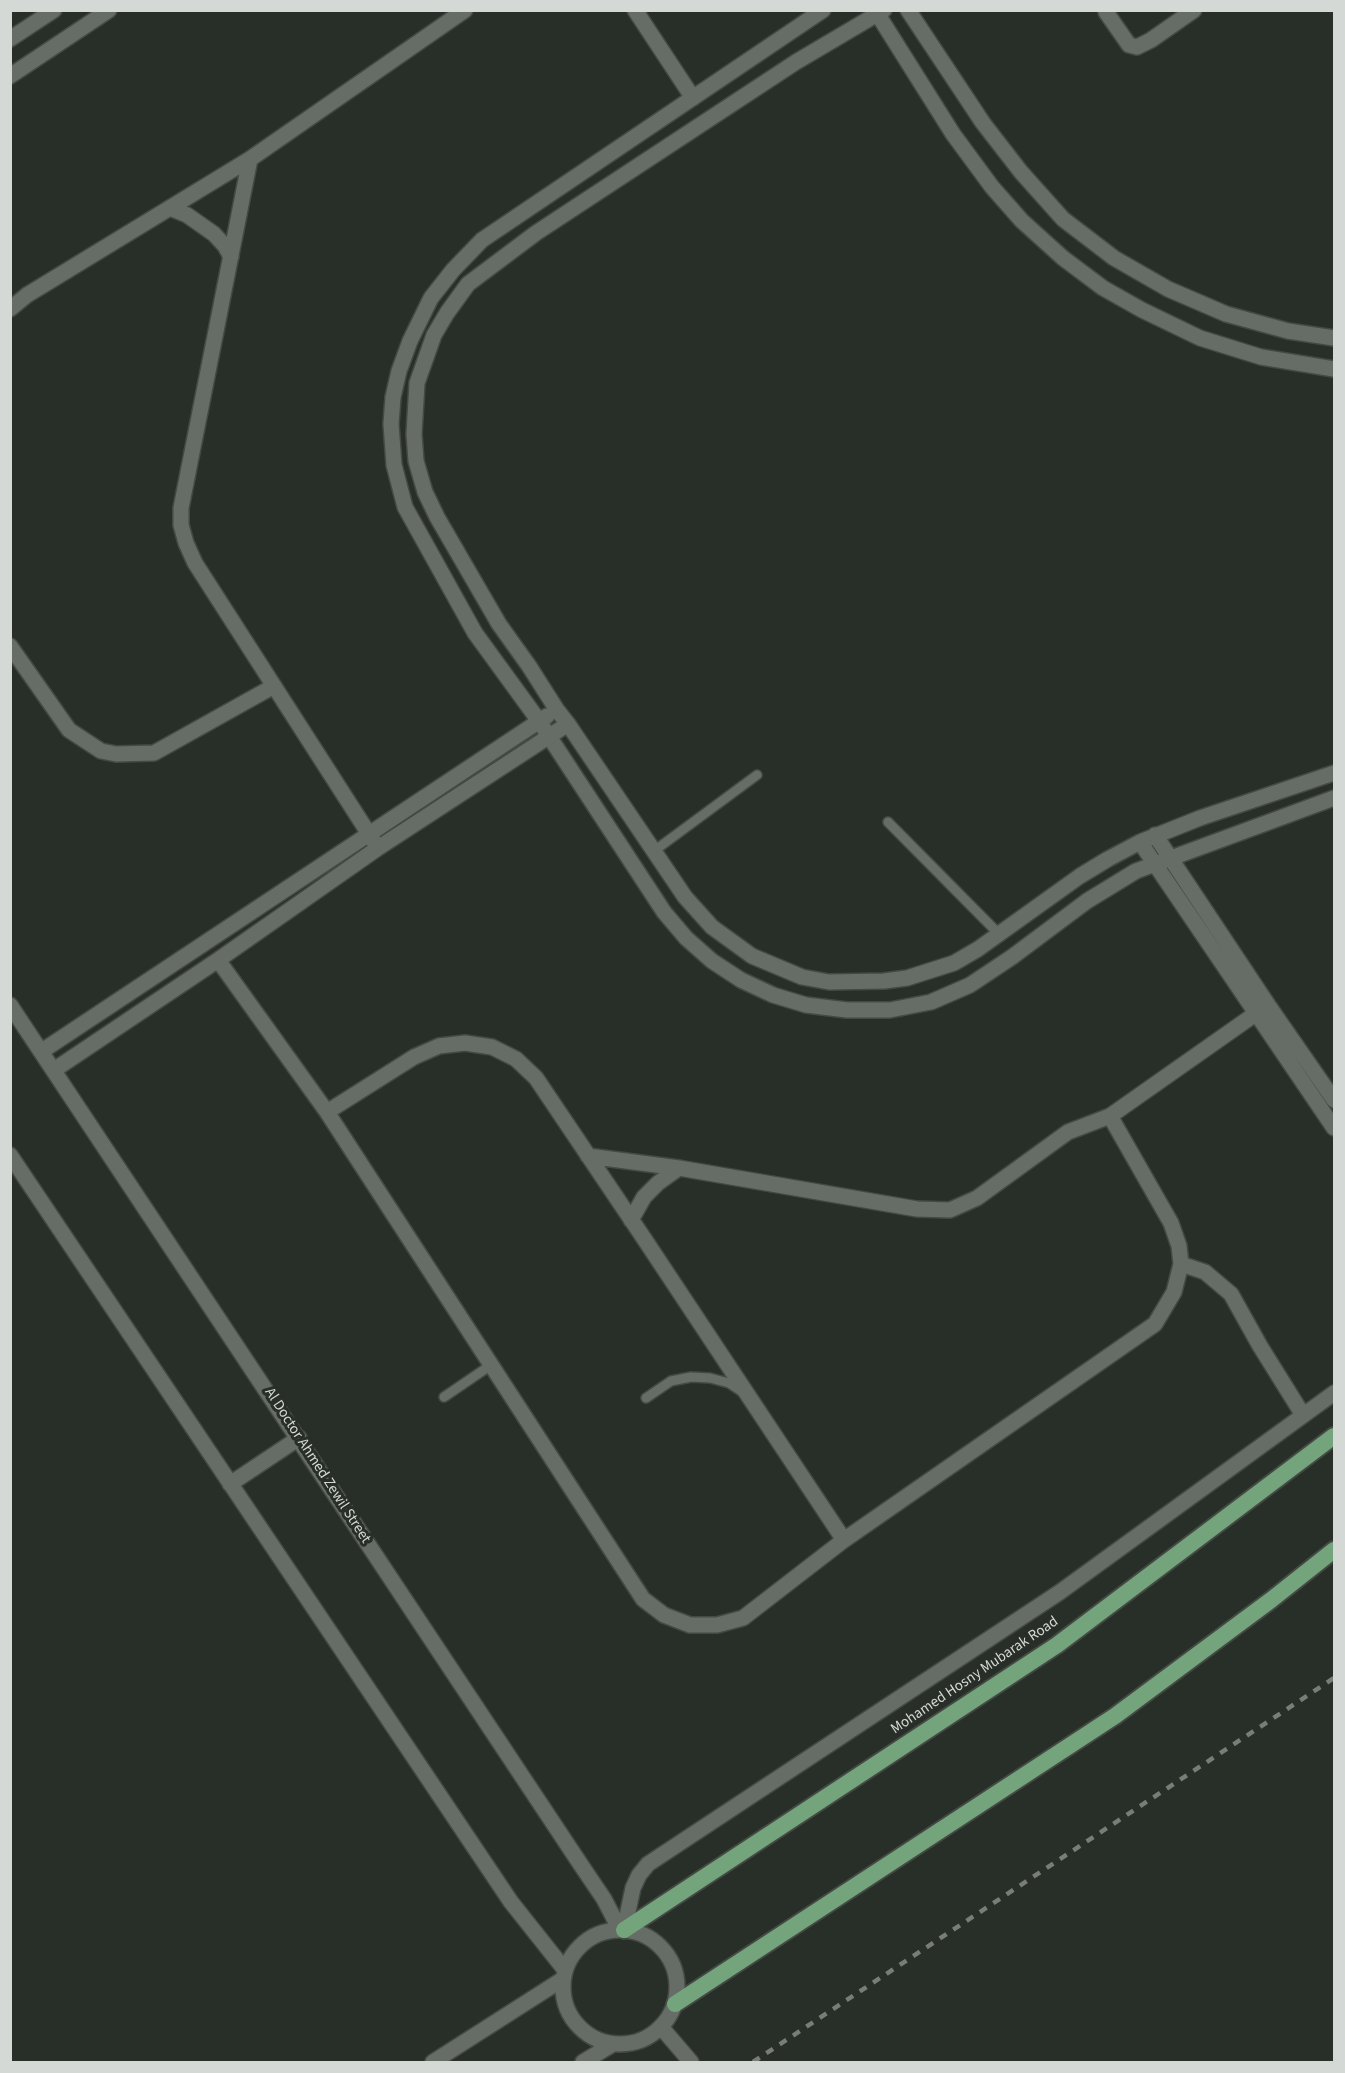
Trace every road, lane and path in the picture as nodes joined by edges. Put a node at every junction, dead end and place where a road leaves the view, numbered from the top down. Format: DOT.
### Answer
graph roads {
  1 [pos="54,10"];
  2 [pos="109,10"];
  3 [pos="465,10"];
  4 [pos="635,10"];
  5 [pos="823,10"];
  6 [pos="908,10"];
  7 [pos="1194,10"];
  8 [pos="879,12"];
  9 [pos="1106,12"];
  10 [pos="10,39"];
  11 [pos="10,76"];
  12 [pos="693,98"];
  13 [pos="250,159"];
  14 [pos="170,208"];
  15 [pos="231,257"];
  16 [pos="10,309"];
  17 [pos="1335,338"];
  18 [pos="1335,369"];
  19 [pos="10,646"];
  20 [pos="274,686"];
  21 [pos="557,710"];
  22 [pos="539,721"];
  23 [pos="568,724"];
  24 [pos="549,736"];
  25 [pos="1335,773"];
  26 [pos="757,775"];
  27 [pos="1335,798"];
  28 [pos="888,822"];
  29 [pos="368,833"];
  30 [pos="1155,835"];
  31 [pos="1140,842"];
  32 [pos="378,848"];
  33 [pos="654,851"];
  34 [pos="1170,858"];
  35 [pos="1155,864"];
  36 [pos="998,933"];
  37 [pos="218,960"];
  38 [pos="10,1005"];
  39 [pos="1262,1010"];
  40 [pos="42,1051"];
  41 [pos="54,1070"];
  42 [pos="1335,1100"];
  43 [pos="327,1112"];
  44 [pos="1110,1116"];
  45 [pos="1335,1128"];
  46 [pos="10,1155"];
  47 [pos="588,1156"];
  48 [pos="679,1168"];
  49 [pos="631,1220"];
  50 [pos="1181,1264"];
  51 [pos="491,1365"];
  52 [pos="1335,1393"];
  53 [pos="746,1394"];
  54 [pos="444,1397"];
  55 [pos="646,1398"];
  56 [pos="1303,1415"];
  57 [pos="1335,1436"];
  58 [pos="299,1438"];
  59 [pos="230,1484"];
  60 [pos="844,1540"];
  61 [pos="1335,1550"];
  62 [pos="622,1930"];
  63 [pos="564,1975"];
  64 [pos="675,2004"];
  65 [pos="661,2027"];
  66 [pos="613,2044"];
  67 [pos="433,2062"];
  68 [pos="584,2062"];
  69 [pos="691,2062"];
  1 -- 10 [label="street"];
  2 -- 11 [label="street"];
  3 -- 13 [label="street"];
  4 -- 12 [label="street"];
  5 -- 12 [label="street"];
  6 -- 17 [label="street"];
  7 -- 9 [label="street"];
  8 -- 18 [label="street"];
  8 -- 21 [label="street"];
  12 -- 22 [label="street"];
  13 -- 14 [label="street"];
  13 -- 15 [label="street"];
  14 -- 15 [label="street"];
  14 -- 16 [label="street"];
  15 -- 20 [label="street"];
  19 -- 20 [label="street"];
  20 -- 29 [label="street"];
  21 -- 22 [label="street"];
  21 -- 23 [label="street"];
  22 -- 24 [label="street"];
  22 -- 29 [label="street"];
  23 -- 24 [label="street"];
  23 -- 33 [label="street"];
  24 -- 32 [label="street"];
  24 -- 35 [label="street"];
  25 -- 30 [label="street"];
  26 -- 33 [label="lane"];
  27 -- 34 [label="street"];
  28 -- 36 [label="lane"];
  29 -- 32 [label="street"];
  29 -- 40 [label="street"];
  30 -- 31 [label="street"];
  30 -- 34 [label="street"];
  31 -- 35 [label="street"];
  31 -- 36 [label="street"];
  32 -- 37 [label="street"];
  33 -- 36 [label="street"];
  34 -- 35 [label="street"];
  34 -- 39 [label="street"];
  35 -- 39 [label="street"];
  37 -- 41 [label="street"];
  37 -- 43 [label="street"];
  38 -- 40 [label="street, Al Doctor Ahmed Zewil Street"];
  39 -- 42 [label="street"];
  39 -- 44 [label="street"];
  39 -- 45 [label="street"];
  40 -- 41 [label="street, Al Doctor Ahmed Zewil Street"];
  41 -- 58 [label="street, Al Doctor Ahmed Zewil Street"];
  43 -- 47 [label="street"];
  43 -- 51 [label="street"];
  44 -- 48 [label="street"];
  44 -- 50 [label="street"];
  46 -- 59 [label="street"];
  47 -- 48 [label="street"];
  47 -- 49 [label="street"];
  48 -- 49 [label="street"];
  49 -- 53 [label="street"];
  50 -- 56 [label="street"];
  50 -- 60 [label="street"];
  51 -- 54 [label="lane"];
  51 -- 60 [label="street"];
  52 -- 56 [label="street"];
  53 -- 55 [label="lane"];
  53 -- 60 [label="street"];
  56 -- 62 [label="street"];
  57 -- 62 [label="highway, Mohamed Hosny Mubarak Road"];
  58 -- 59 [label="street"];
  58 -- 62 [label="street, Al Doctor Ahmed Zewil Street"];
  59 -- 63 [label="street"];
  61 -- 64 [label="highway"];
  62 -- 63 [label="street"];
  62 -- 64 [label="street"];
  63 -- 66 [label="street"];
  63 -- 67 [label="street"];
  64 -- 65 [label="street"];
  65 -- 66 [label="street"];
  65 -- 69 [label="street"];
  66 -- 68 [label="street"];
}
